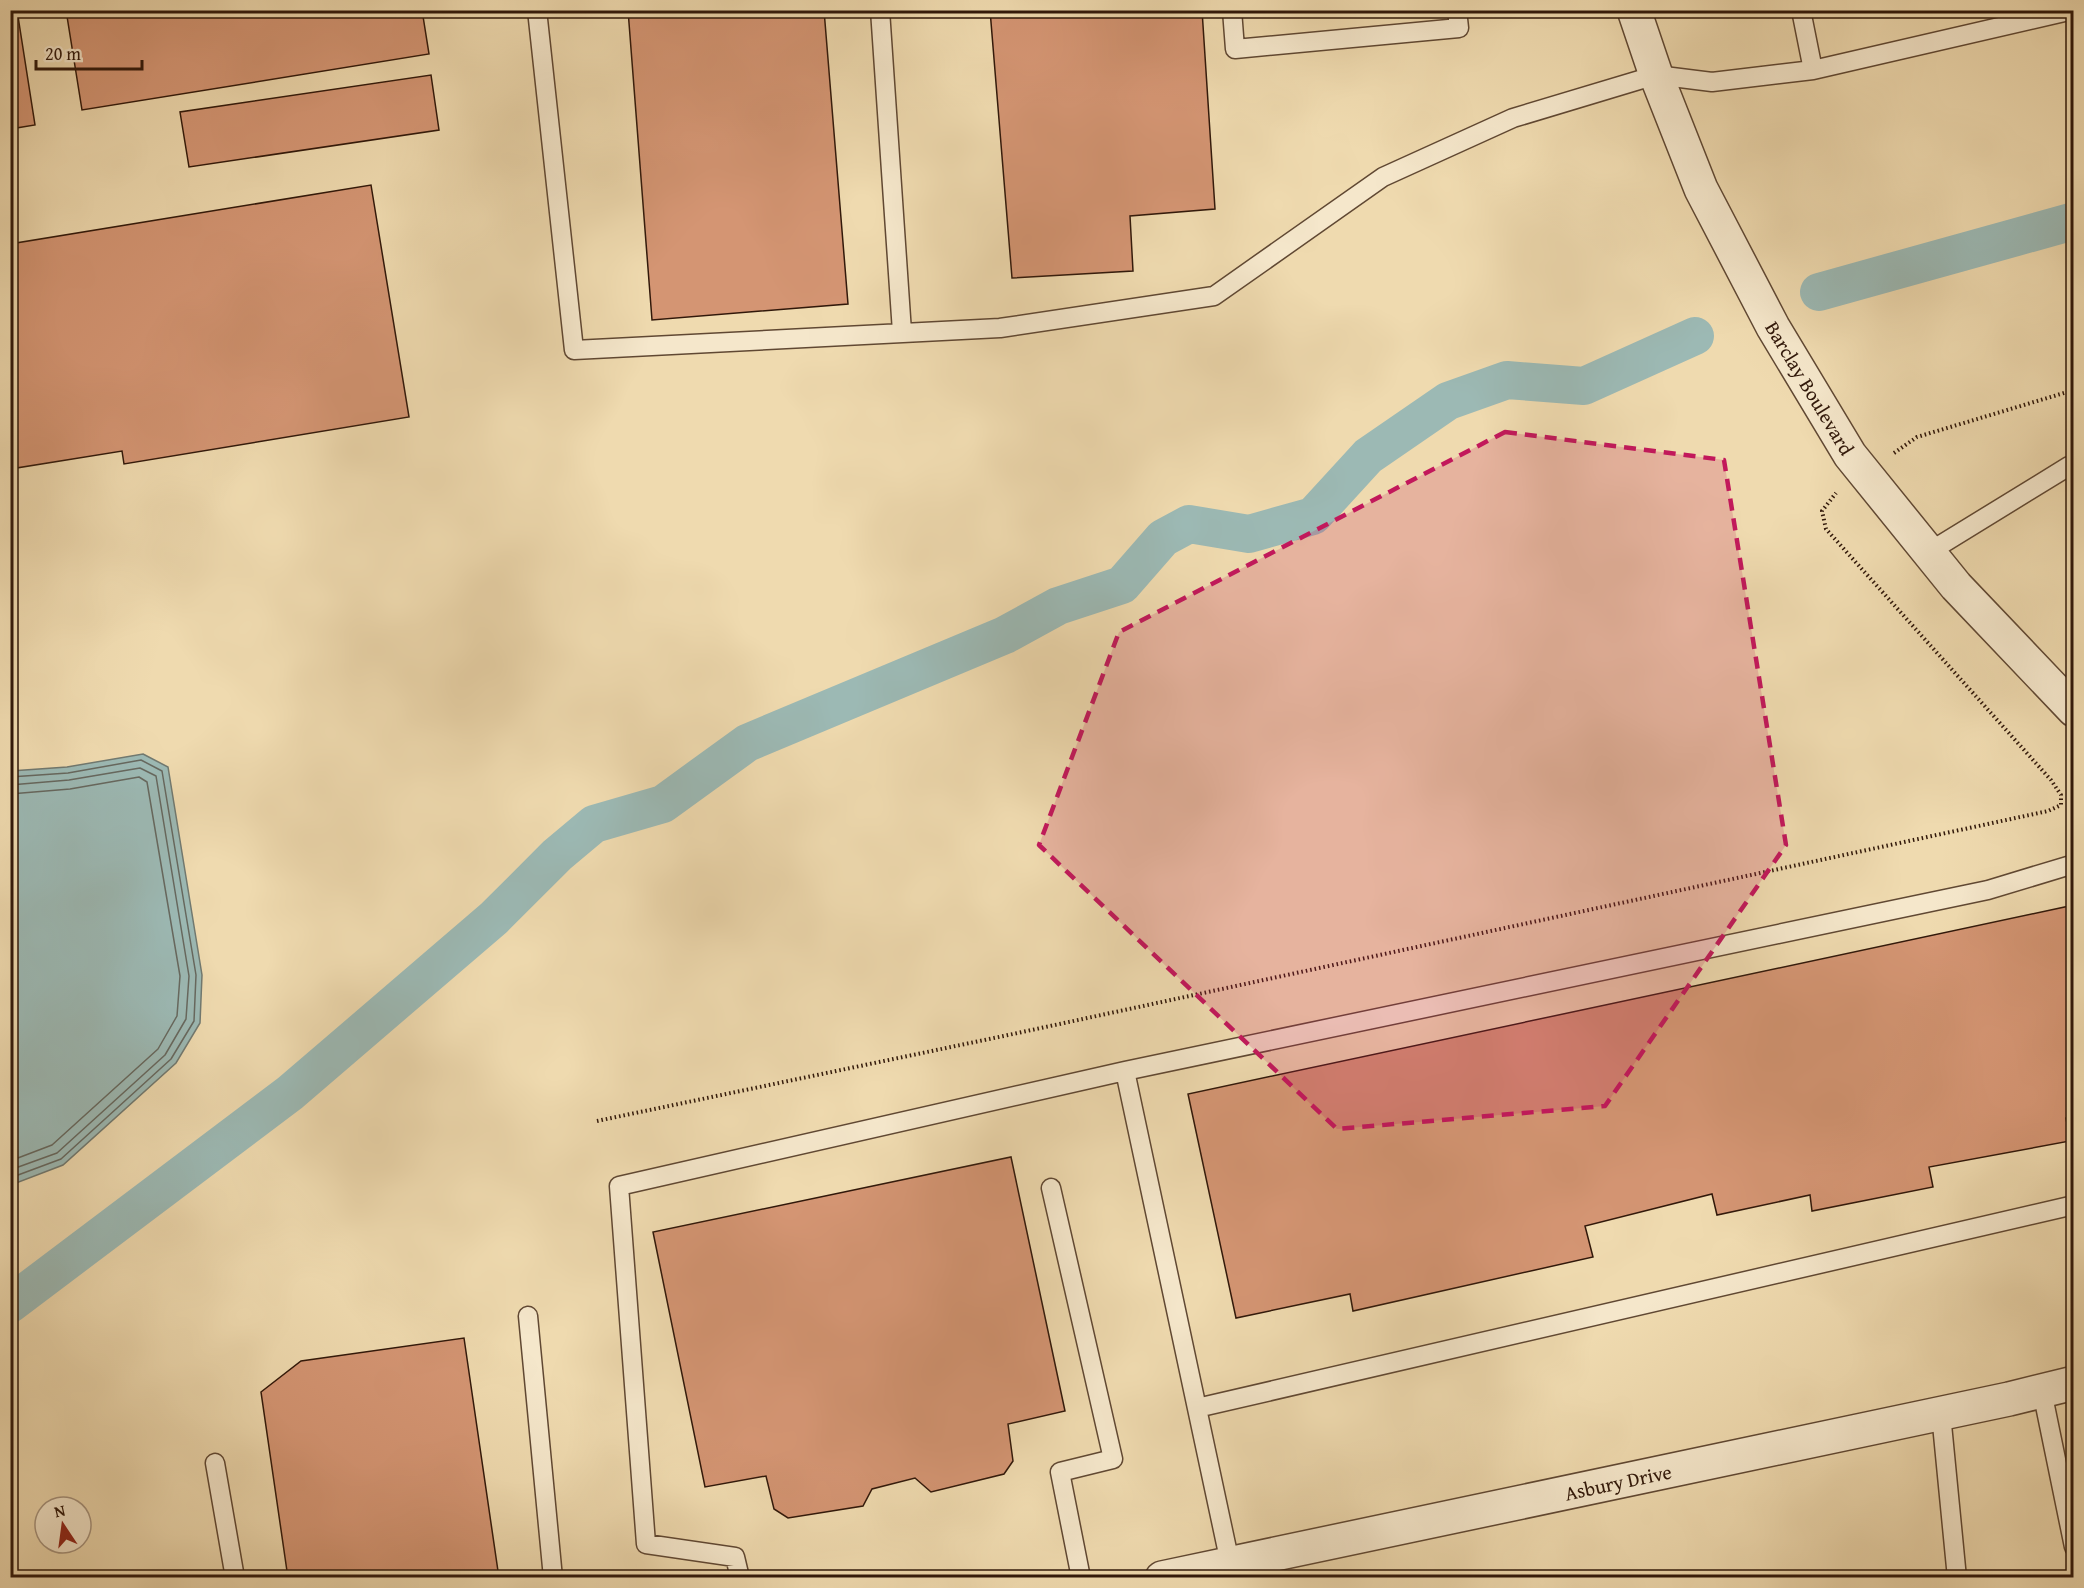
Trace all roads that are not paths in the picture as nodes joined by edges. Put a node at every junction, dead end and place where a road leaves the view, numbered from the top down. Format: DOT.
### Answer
graph roads {
  1 [pos="537,10"];
  2 [pos="880,10"];
  3 [pos="1232,10"];
  4 [pos="1457,10"];
  5 [pos="1634,10"];
  6 [pos="1801,10"];
  7 [pos="2073,10"];
  8 [pos="1813,70"];
  9 [pos="1656,75"];
  10 [pos="902,332"];
  11 [pos="2072,467"];
  12 [pos="1929,552"];
  13 [pos="2073,710"];
  14 [pos="2073,864"];
  15 [pos="1125,1071"];
  16 [pos="1051,1188"];
  17 [pos="2073,1205"];
  18 [pos="528,1316"];
  19 [pos="2073,1383"];
  20 [pos="2042,1391"];
  21 [pos="1197,1408"];
  22 [pos="1941,1414"];
  23 [pos="215,1463"];
  24 [pos="2073,1547"];
  25 [pos="1230,1563"];
  26 [pos="1180,1576"];
  27 [pos="235,1578"];
  28 [pos="553,1578"];
  29 [pos="740,1578"];
  30 [pos="1081,1578"];
  31 [pos="1957,1578"];
  1 -- 10 [label="lane"];
  2 -- 10 [label="lane"];
  3 -- 4 [label="lane"];
  5 -- 9 [label="street, Barclay Boulevard"];
  6 -- 8 [label="lane"];
  7 -- 8 [label="lane"];
  8 -- 9 [label="lane"];
  9 -- 10 [label="lane"];
  9 -- 12 [label="street, Barclay Boulevard"];
  11 -- 12 [label="lane"];
  12 -- 13 [label="street, Barclay Boulevard"];
  14 -- 15 [label="lane"];
  15 -- 21 [label="lane"];
  15 -- 29 [label="lane"];
  16 -- 30 [label="lane"];
  17 -- 21 [label="lane"];
  18 -- 28 [label="lane"];
  19 -- 20 [label="street, Asbury Drive"];
  20 -- 22 [label="street, Asbury Drive"];
  20 -- 24 [label="lane"];
  21 -- 25 [label="lane"];
  22 -- 25 [label="street, Asbury Drive"];
  22 -- 31 [label="lane"];
  23 -- 27 [label="lane"];
  25 -- 26 [label="street, Asbury Drive"];
}
